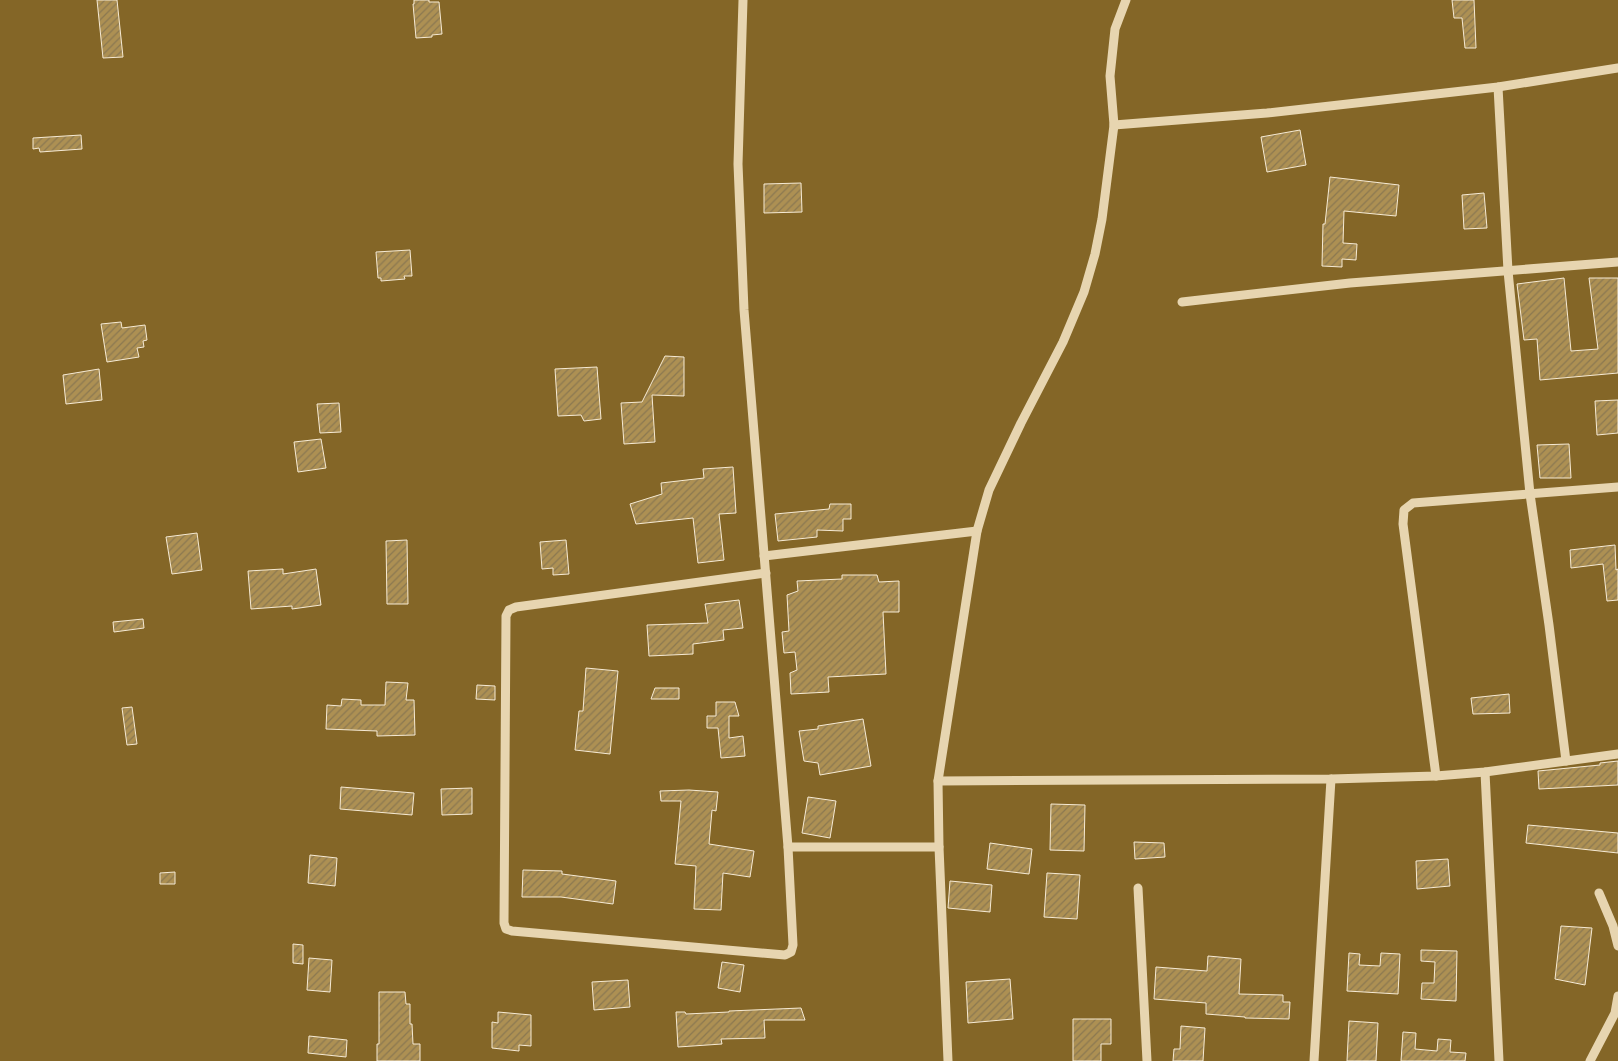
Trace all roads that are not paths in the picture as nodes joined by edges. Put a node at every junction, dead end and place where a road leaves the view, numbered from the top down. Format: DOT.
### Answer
graph roads {
  1 [pos="743,0"];
  2 [pos="1126,0"];
  3 [pos="1618,68"];
  4 [pos="1498,87"];
  5 [pos="1114,125"];
  6 [pos="1618,262"];
  7 [pos="1508,271"];
  8 [pos="1182,302"];
  9 [pos="1618,487"];
  10 [pos="1530,494"];
  11 [pos="977,531"];
  12 [pos="764,556"];
  13 [pos="766,573"];
  14 [pos="1618,754"];
  15 [pos="1566,761"];
  16 [pos="1486,772"];
  17 [pos="1436,776"];
  18 [pos="1331,779"];
  19 [pos="938,781"];
  20 [pos="788,847"];
  21 [pos="939,847"];
  22 [pos="1138,888"];
  23 [pos="1599,894"];
  24 [pos="1618,946"];
  25 [pos="1618,996"];
  26 [pos="948,1061"];
  27 [pos="1147,1061"];
  28 [pos="1314,1061"];
  29 [pos="1499,1061"];
  30 [pos="1590,1061"];
  1 -- 12 [label="street"];
  2 -- 5 [label="street"];
  3 -- 4 [label="street"];
  4 -- 5 [label="street"];
  4 -- 7 [label="street"];
  5 -- 11 [label="street"];
  6 -- 7 [label="street"];
  7 -- 8 [label="street"];
  7 -- 10 [label="street"];
  9 -- 10 [label="street"];
  10 -- 15 [label="street"];
  10 -- 17 [label="street"];
  11 -- 12 [label="street"];
  11 -- 19 [label="street"];
  12 -- 13 [label="street"];
  13 -- 20 [label="street"];
  13 -- 20 [label="street"];
  14 -- 15 [label="street"];
  15 -- 16 [label="street"];
  16 -- 17 [label="street"];
  16 -- 29 [label="street"];
  17 -- 18 [label="street"];
  18 -- 19 [label="street"];
  18 -- 28 [label="street"];
  19 -- 21 [label="street"];
  20 -- 21 [label="street"];
  21 -- 26 [label="street"];
  22 -- 27 [label="street"];
  23 -- 24 [label="street"];
  25 -- 30 [label="street"];
}
